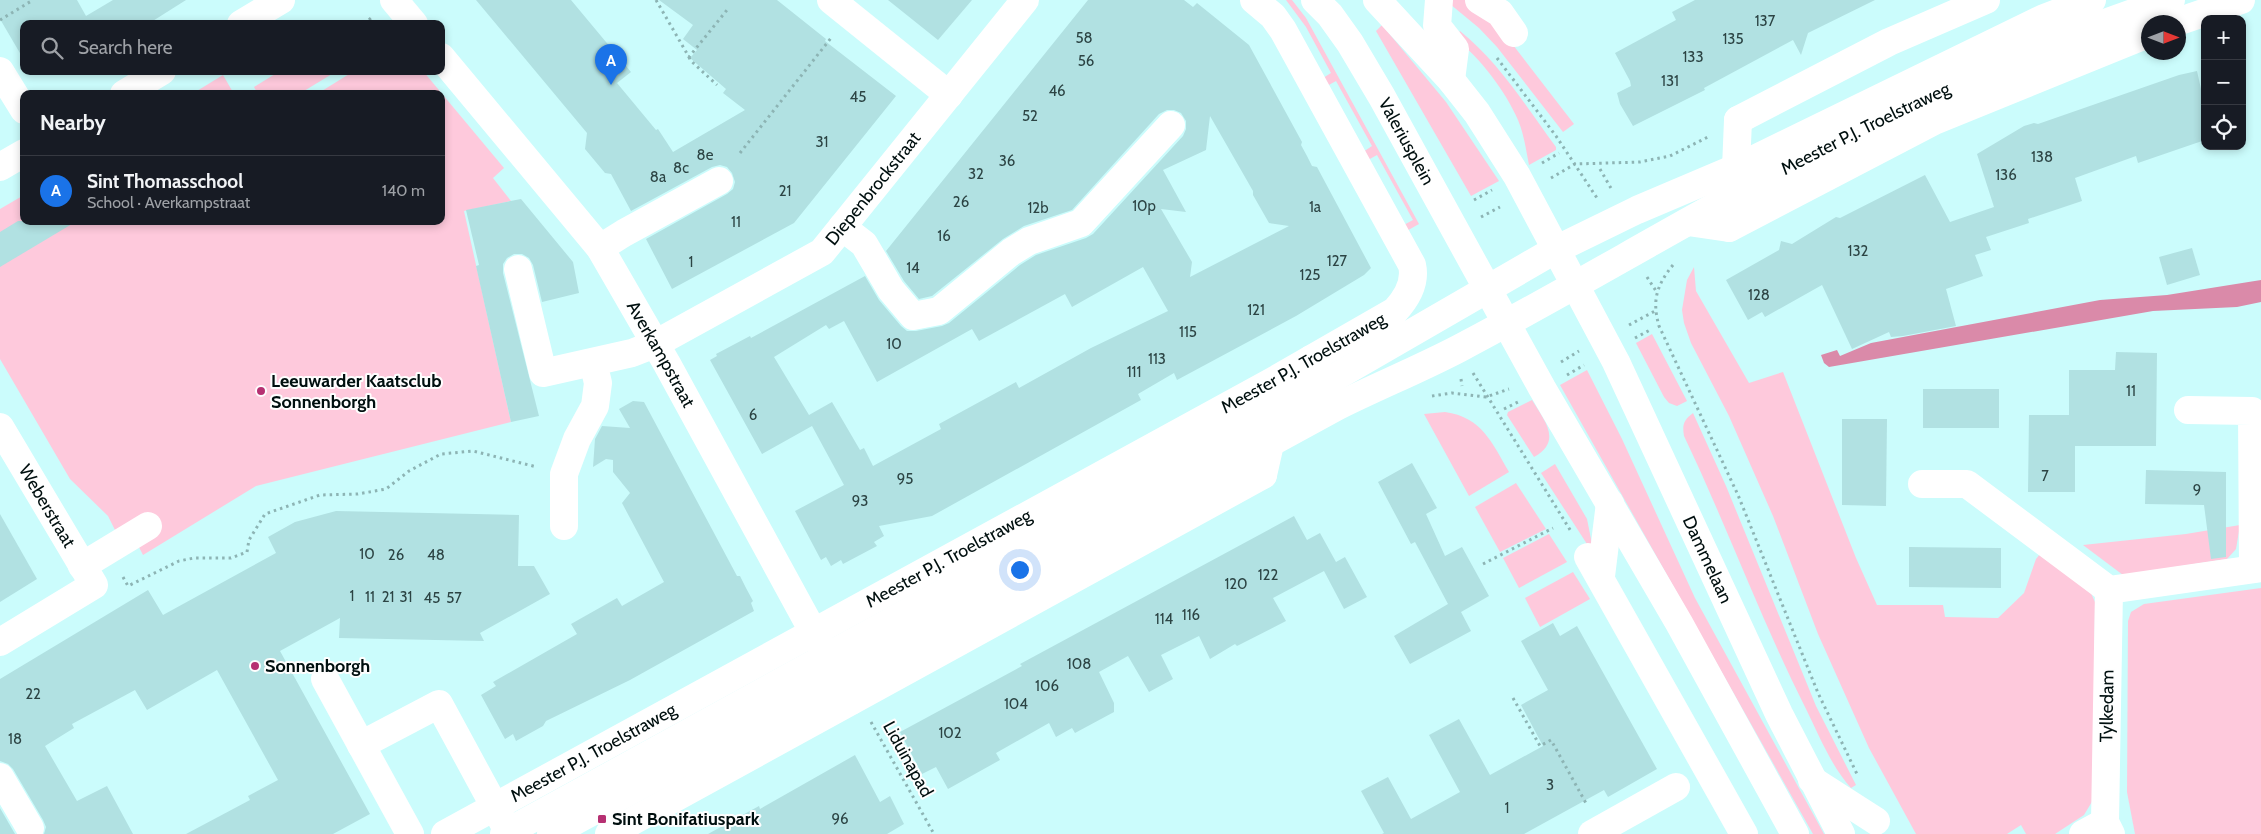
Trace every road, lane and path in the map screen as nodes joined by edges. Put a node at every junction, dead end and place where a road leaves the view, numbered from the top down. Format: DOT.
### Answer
graph roads {
  1 [pos="33,0"];
  2 [pos="281,0"];
  3 [pos="394,0"];
  4 [pos="656,0"];
  5 [pos="1025,0"];
  6 [pos="1315,0"];
  7 [pos="1377,0"];
  8 [pos="1479,0"];
  9 [pos="1986,0"];
  10 [pos="2092,0"];
  11 [pos="2171,0"];
  12 [pos="2241,0"];
  13 [pos="1255,1"];
  14 [pos="1437,1"];
  15 [pos="841,7"];
  16 [pos="727,10"];
  17 [pos="2186,19"];
  18 [pos="0,20"];
  19 [pos="248,20"];
  20 [pos="411,20"];
  21 [pos="2137,21"];
  22 [pos="1514,33"];
  23 [pos="1495,56"];
  24 [pos="689,57"];
  25 [pos="445,62"];
  26 [pos="0,71"];
  27 [pos="155,75"];
  28 [pos="1451,80"];
  29 [pos="717,85"];
  30 [pos="131,90"];
  31 [pos="949,95"];
  32 [pos="20,104"];
  33 [pos="1738,120"];
  34 [pos="1171,126"];
  35 [pos="740,153"];
  36 [pos="1559,153"];
  37 [pos="20,155"];
  38 [pos="1575,164"];
  39 [pos="1538,165"];
  40 [pos="0,167"];
  41 [pos="1736,168"];
  42 [pos="1600,169"];
  43 [pos="719,181"];
  44 [pos="1494,189"];
  45 [pos="1612,190"];
  46 [pos="1526,193"];
  47 [pos="1474,200"];
  48 [pos="1688,222"];
  49 [pos="842,226"];
  50 [pos="1456,232"];
  51 [pos="600,248"];
  52 [pos="1555,250"];
  53 [pos="518,268"];
  54 [pos="1667,272"];
  55 [pos="1575,285"];
  56 [pos="1488,288"];
  57 [pos="1655,311"];
  58 [pos="1506,322"];
  59 [pos="1650,330"];
  60 [pos="1604,338"];
  61 [pos="1635,338"];
  62 [pos="655,344"];
  63 [pos="1311,359"];
  64 [pos="593,362"];
  65 [pos="1584,365"];
  66 [pos="1535,375"];
  67 [pos="1564,377"];
  68 [pos="1324,383"];
  69 [pos="1430,396"];
  70 [pos="1486,398"];
  71 [pos="2188,410"];
  72 [pos="0,428"];
  73 [pos="1270,444"];
  74 [pos="564,474"];
  75 [pos="1922,484"];
  76 [pos="1610,503"];
  77 [pos="148,526"];
  78 [pos="564,526"];
  79 [pos="1553,528"];
  80 [pos="1483,564"];
  81 [pos="1594,567"];
  82 [pos="2257,568"];
  83 [pos="88,575"];
  84 [pos="142,578"];
  85 [pos="2109,590"];
  86 [pos="0,642"];
  87 [pos="820,644"];
  88 [pos="325,679"];
  89 [pos="849,693"];
  90 [pos="1513,698"];
  91 [pos="361,745"];
  92 [pos="1858,775"];
  93 [pos="0,777"];
  94 [pos="1812,780"];
  95 [pos="1676,787"];
  96 [pos="495,807"];
  97 [pos="1880,827"];
  98 [pos="30,828"];
  99 [pos="2100,830"];
  100 [pos="1596,832"];
  101 [pos="508,833"];
  102 [pos="410,834"];
  103 [pos="446,834"];
  104 [pos="551,834"];
  105 [pos="609,834"];
  106 [pos="934,834"];
  107 [pos="1744,834"];
  108 [pos="1795,834"];
  109 [pos="1841,834"];
  1 -- 18 [label="path"];
  2 -- 19 [label="street"];
  3 -- 20 [label="street"];
  4 -- 24 [label="path"];
  5 -- 31 [label="street, Diepenbrockstraat"];
  6 -- 50 [label="street, Valeriusplein"];
  7 -- 28 [label="street"];
  8 -- 22 [label="street"];
  9 -- 33 [label="street"];
  10 -- 41 [label="street, Meester P.J. Troelstraweg"];
  11 -- 21 [label="street, Meester P.J. Troelstraweg"];
  12 -- 17 [label="street"];
  13 -- 63 [label="street, Meester P.J. Troelstraweg"];
  14 -- 28 [label="street"];
  15 -- 31 [label="street"];
  15 -- 35 [label="path"];
  16 -- 24 [label="path"];
  21 -- 48 [label="street, Meester P.J. Troelstraweg"];
  21 -- 48 [label="street, Meester P.J. Troelstraweg"];
  23 -- 38 [label="path"];
  24 -- 29 [label="path"];
  25 -- 51 [label="street, Averkampstraat"];
  26 -- 32 [label="street"];
  27 -- 30 [label="street"];
  28 -- 46 [label="street"];
  31 -- 49 [label="street, Diepenbrockstraat"];
  33 -- 38 [label="path"];
  33 -- 41 [label="street"];
  34 -- 49 [label="street"];
  36 -- 39 [label="path"];
  37 -- 40 [label="street"];
  38 -- 46 [label="path"];
  41 -- 52 [label="street, Meester P.J. Troelstraweg"];
  42 -- 45 [label="path"];
  43 -- 51 [label="street"];
  44 -- 47 [label="path"];
  46 -- 50 [label="path"];
  46 -- 52 [label="street"];
  48 -- 55 [label="street, Meester P.J. Troelstraweg"];
  49 -- 62 [label="street, Diepenbrockstraat"];
  50 -- 56 [label="street, Valeriusplein"];
  51 -- 62 [label="street, Averkampstraat"];
  52 -- 55 [label="street"];
  52 -- 56 [label="street"];
  53 -- 64 [label="street, Diepenbrockstraat"];
  54 -- 57 [label="path"];
  55 -- 58 [label="street"];
  55 -- 60 [label="street, Dammelaan"];
  56 -- 58 [label="street, Valeriusplein"];
  56 -- 68 [label="street, Meester P.J. Troelstraweg"];
  57 -- 60 [label="path"];
  57 -- 92 [label="path"];
  58 -- 66 [label="street"];
  58 -- 73 [label="street"];
  59 -- 61 [label="path"];
  60 -- 66 [label="path"];
  60 -- 94 [label="street, Dammelaan"];
  62 -- 64 [label="street, Diepenbrockstraat"];
  62 -- 87 [label="street, Averkampstraat"];
  63 -- 68 [label="street"];
  63 -- 87 [label="street, Meester P.J. Troelstraweg"];
  64 -- 74 [label="street"];
  65 -- 67 [label="path"];
  66 -- 70 [label="path"];
  66 -- 76 [label="street"];
  68 -- 87 [label="street, Meester P.J. Troelstraweg"];
  69 -- 70 [label="path"];
  70 -- 81 [label="path"];
  71 -- 82 [label="street"];
  72 -- 83 [label="street, Weberstraat"];
  73 -- 89 [label="street"];
  73 -- 89 [label="street"];
  74 -- 78 [label="street"];
  74 -- 84 [label="path"];
  75 -- 85 [label="street"];
  76 -- 81 [label="street"];
  76 -- 108 [label="street"];
  77 -- 83 [label="street"];
  79 -- 80 [label="path"];
  81 -- 107 [label="street"];
  82 -- 85 [label="street"];
  83 -- 86 [label="street"];
  85 -- 99 [label="street, Tylkedam"];
  87 -- 89 [label="street, Averkampstraat"];
  87 -- 96 [label="street, Meester P.J. Troelstraweg"];
  87 -- 101 [label="street, Meester P.J. Troelstraweg"];
  88 -- 91 [label="street"];
  89 -- 104 [label="street"];
  89 -- 105 [label="street"];
  89 -- 106 [label="path, Liduinapad"];
  90 -- 100 [label="path"];
  91 -- 96 [label="street"];
  91 -- 102 [label="street"];
  93 -- 98 [label="street"];
  94 -- 97 [label="street"];
  94 -- 109 [label="street, Dammelaan"];
  95 -- 100 [label="street"];
  96 -- 101 [label="street"];
  96 -- 103 [label="street, Meester P.J. Troelstraweg"];
}
